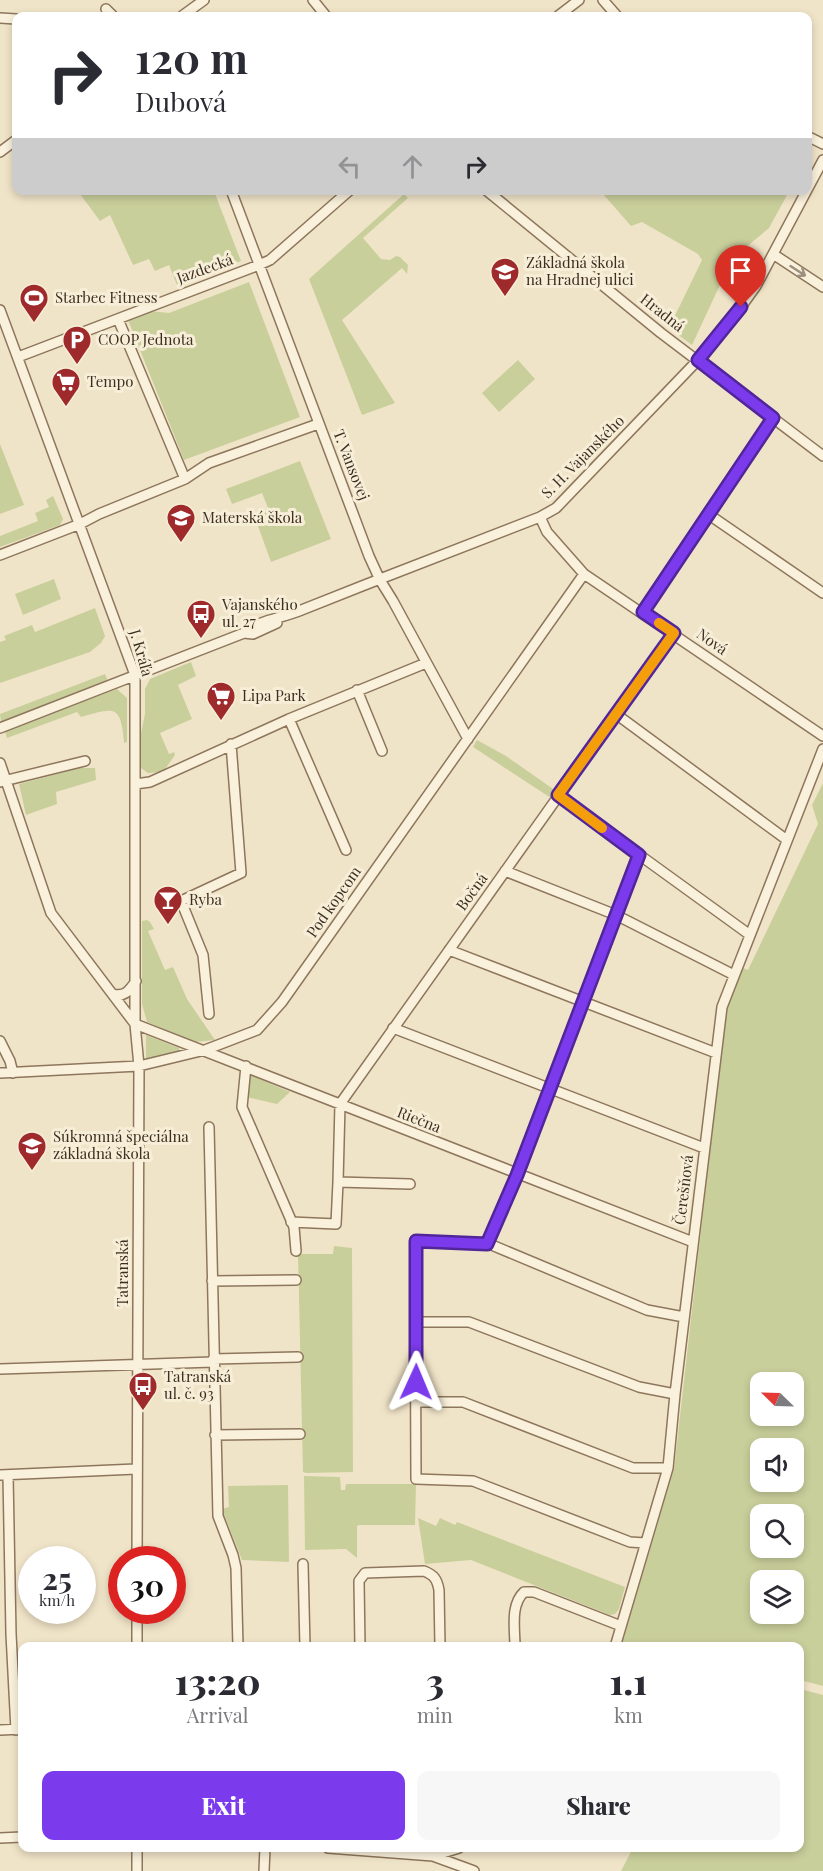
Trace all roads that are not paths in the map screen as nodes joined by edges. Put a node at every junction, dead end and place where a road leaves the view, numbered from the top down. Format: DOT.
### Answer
graph roads {
  1 [pos="204,0"];
  2 [pos="313,0"];
  3 [pos="579,0"];
  4 [pos="603,0"];
  5 [pos="106,9"];
  6 [pos="109,12"];
  7 [pos="188,12"];
  8 [pos="323,12"];
  9 [pos="563,12"];
  10 [pos="614,12"];
  11 [pos="823,160"];
  12 [pos="812,181"];
  13 [pos="233,195"];
  14 [pos="344,195"];
  15 [pos="492,195"];
  16 [pos="804,195"];
  17 [pos="773,254"];
  18 [pos="259,266"];
  19 [pos="823,287"];
  20 [pos="0,310"];
  21 [pos="118,319"];
  22 [pos="18,357"];
  23 [pos="698,360"];
  24 [pos="773,418"];
  25 [pos="318,424"];
  26 [pos="823,456"];
  27 [pos="185,479"];
  28 [pos="708,514"];
  29 [pos="540,517"];
  30 [pos="80,524"];
  31 [pos="0,555"];
  32 [pos="585,574"];
  33 [pos="380,580"];
  34 [pos="823,593"];
  35 [pos="643,612"];
  36 [pos="674,633"];
  37 [pos="426,663"];
  38 [pos="135,675"];
  39 [pos="357,690"];
  40 [pos="616,714"];
  41 [pos="289,719"];
  42 [pos="0,728"];
  43 [pos="823,736"];
  44 [pos="468,739"];
  45 [pos="231,744"];
  46 [pos="823,749"];
  47 [pos="382,751"];
  48 [pos="85,761"];
  49 [pos="0,763"];
  50 [pos="2,781"];
  51 [pos="135,783"];
  52 [pos="558,795"];
  53 [pos="787,840"];
  54 [pos="346,850"];
  55 [pos="639,855"];
  56 [pos="505,871"];
  57 [pos="616,915"];
  58 [pos="750,935"];
  59 [pos="449,950"];
  60 [pos="734,975"];
  61 [pos="135,981"];
  62 [pos="112,994"];
  63 [pos="583,1002"];
  64 [pos="209,1014"];
  65 [pos="135,1024"];
  66 [pos="393,1028"];
  67 [pos="0,1041"];
  68 [pos="205,1050"];
  69 [pos="716,1053"];
  70 [pos="139,1066"];
  71 [pos="246,1066"];
  72 [pos="13,1072"];
  73 [pos="0,1073"];
  74 [pos="549,1090"];
  75 [pos="340,1104"];
  76 [pos="208,1127"];
  77 [pos="704,1149"];
  78 [pos="517,1175"];
  79 [pos="338,1182"];
  80 [pos="410,1184"];
  81 [pos="291,1222"];
  82 [pos="693,1242"];
  83 [pos="487,1244"];
  84 [pos="296,1251"];
  85 [pos="296,1280"];
  86 [pos="212,1281"];
  87 [pos="684,1317"];
  88 [pos="417,1322"];
  89 [pos="298,1358"];
  90 [pos="213,1360"];
  91 [pos="137,1364"];
  92 [pos="0,1369"];
  93 [pos="675,1394"];
  94 [pos="416,1402"];
  95 [pos="300,1434"];
  96 [pos="216,1435"];
  97 [pos="668,1468"];
  98 [pos="136,1469"];
  99 [pos="4,1475"];
  100 [pos="5,1532"];
  101 [pos="645,1543"];
  102 [pos="137,1546"];
  103 [pos="303,1564"];
  104 [pos="137,1624"];
  105 [pos="621,1626"];
  106 [pos="0,1634"];
  107 [pos="11,1634"];
  108 [pos="137,1642"];
  109 [pos="238,1642"];
  110 [pos="305,1642"];
  111 [pos="360,1642"];
  112 [pos="440,1642"];
  113 [pos="515,1642"];
  114 [pos="616,1642"];
  115 [pos="18,1718"];
  116 [pos="0,1730"];
  117 [pos="18,1730"];
  118 [pos="18,1837"];
  119 [pos="0,1838"];
  120 [pos="137,1852"];
  121 [pos="265,1852"];
  122 [pos="380,1852"];
  123 [pos="446,1852"];
  124 [pos="433,1856"];
  125 [pos="137,1871"];
  126 [pos="264,1871"];
  127 [pos="474,1871"];
  1 -- 7 [label="street"];
  2 -- 8 [label="street"];
  3 -- 9 [label="street"];
  4 -- 10 [label="street"];
  5 -- 6 [label="street"];
  11 -- 12 [label="street, S. H. Vajanského"];
  13 -- 18 [label="street, T. Vansovej"];
  14 -- 18 [label="street, Jazdecká"];
  15 -- 23 [label="street, Hradná"];
  16 -- 17 [label="street, S. H. Vajanského"];
  17 -- 19 [label="street, one-way"];
  17 -- 23 [label="street, S. H. Vajanského"];
  18 -- 21 [label="street, Jazdecká"];
  18 -- 25 [label="street, T. Vansovej"];
  20 -- 22 [label="street, J. Kráľa"];
  21 -- 22 [label="street, Jazdecká"];
  21 -- 27 [label="street"];
  22 -- 30 [label="street, J. Kráľa"];
  23 -- 24 [label="street, Hradná"];
  23 -- 29 [label="street, S. H. Vajanského"];
  24 -- 26 [label="street, Hradná"];
  24 -- 28 [label="street"];
  25 -- 27 [label="street"];
  25 -- 33 [label="street, T. Vansovej"];
  27 -- 30 [label="street"];
  28 -- 34 [label="street"];
  28 -- 35 [label="street"];
  29 -- 32 [label="street, Nová"];
  29 -- 33 [label="street, S. H. Vajanského"];
  30 -- 31 [label="street"];
  30 -- 38 [label="street, J. Kráľa"];
  32 -- 35 [label="street, Nová"];
  32 -- 44 [label="street, Pod kopcom"];
  33 -- 37 [label="street, T. Vansovej"];
  33 -- 38 [label="street, S. H. Vajanského"];
  35 -- 36 [label="street, Nová"];
  36 -- 40 [label="street, Bočná"];
  36 -- 43 [label="street, Nová"];
  37 -- 39 [label="street"];
  37 -- 44 [label="street, T. Vansovej"];
  38 -- 42 [label="street, S. H. Vajanského"];
  38 -- 51 [label="street, J. Kráľa"];
  39 -- 41 [label="street"];
  39 -- 47 [label="street"];
  40 -- 52 [label="street, Bočná"];
  40 -- 53 [label="street"];
  41 -- 45 [label="street"];
  41 -- 54 [label="street"];
  44 -- 68 [label="street, Pod kopcom"];
  45 -- 51 [label="street"];
  45 -- 64 [label="street"];
  46 -- 53 [label="street, Čerešňová"];
  48 -- 50 [label="street"];
  49 -- 50 [label="street"];
  50 -- 62 [label="street"];
  51 -- 61 [label="street, J. Kráľa"];
  52 -- 55 [label="street"];
  52 -- 56 [label="street, Bočná"];
  53 -- 58 [label="street, Čerešňová"];
  55 -- 57 [label="street"];
  55 -- 58 [label="street"];
  56 -- 57 [label="street"];
  56 -- 59 [label="street, Bočná"];
  57 -- 60 [label="street"];
  57 -- 63 [label="street"];
  58 -- 60 [label="street, Čerešňová"];
  59 -- 63 [label="street"];
  59 -- 66 [label="street, Bočná"];
  60 -- 69 [label="street, Čerešňová"];
  61 -- 62 [label="street"];
  61 -- 65 [label="street, J. Kráľa"];
  62 -- 65 [label="street"];
  63 -- 69 [label="street"];
  63 -- 74 [label="street"];
  65 -- 68 [label="street, Riečna"];
  65 -- 70 [label="street, Tatranská"];
  66 -- 74 [label="street"];
  66 -- 75 [label="street, Bočná"];
  67 -- 72 [label="street"];
  68 -- 70 [label="street, Pod kopcom"];
  68 -- 71 [label="street, Riečna"];
  69 -- 77 [label="street, Čerešňová"];
  70 -- 72 [label="street, Pod kopcom"];
  70 -- 91 [label="street, Tatranská"];
  71 -- 75 [label="street, Riečna"];
  71 -- 81 [label="street"];
  72 -- 73 [label="street, Pod kopcom"];
  74 -- 77 [label="street"];
  74 -- 78 [label="street"];
  75 -- 78 [label="street, Riečna"];
  75 -- 79 [label="street"];
  76 -- 86 [label="street"];
  77 -- 82 [label="street, Čerešňová"];
  78 -- 82 [label="street, Riečna"];
  78 -- 83 [label="street"];
  79 -- 80 [label="street"];
  79 -- 81 [label="street"];
  81 -- 84 [label="street"];
  82 -- 87 [label="street, Čerešňová"];
  83 -- 87 [label="street"];
  83 -- 88 [label="street"];
  85 -- 86 [label="street"];
  86 -- 90 [label="street"];
  87 -- 93 [label="street, Čerešňová"];
  88 -- 93 [label="street"];
  88 -- 94 [label="street"];
  89 -- 90 [label="street"];
  90 -- 91 [label="street"];
  90 -- 96 [label="street"];
  91 -- 92 [label="street"];
  91 -- 98 [label="street, Tatranská"];
  93 -- 97 [label="street, Čerešňová"];
  94 -- 97 [label="street"];
  94 -- 101 [label="street"];
  95 -- 96 [label="street"];
  96 -- 109 [label="street"];
  97 -- 101 [label="street, Čerešňová"];
  98 -- 99 [label="street"];
  98 -- 102 [label="street, Tatranská"];
  99 -- 100 [label="street"];
  100 -- 107 [label="street"];
  101 -- 105 [label="street, Čerešňová"];
  103 -- 110 [label="street"];
  104 -- 108 [label="street"];
  105 -- 113 [label="street"];
  105 -- 114 [label="street, Čerešňová"];
  106 -- 107 [label="street"];
  107 -- 115 [label="street"];
  111 -- 112 [label="street"];
  116 -- 117 [label="street"];
  118 -- 119 [label="street"];
  120 -- 125 [label="street"];
  121 -- 126 [label="street"];
  122 -- 124 [label="street"];
  123 -- 124 [label="street"];
  124 -- 127 [label="street"];
}
